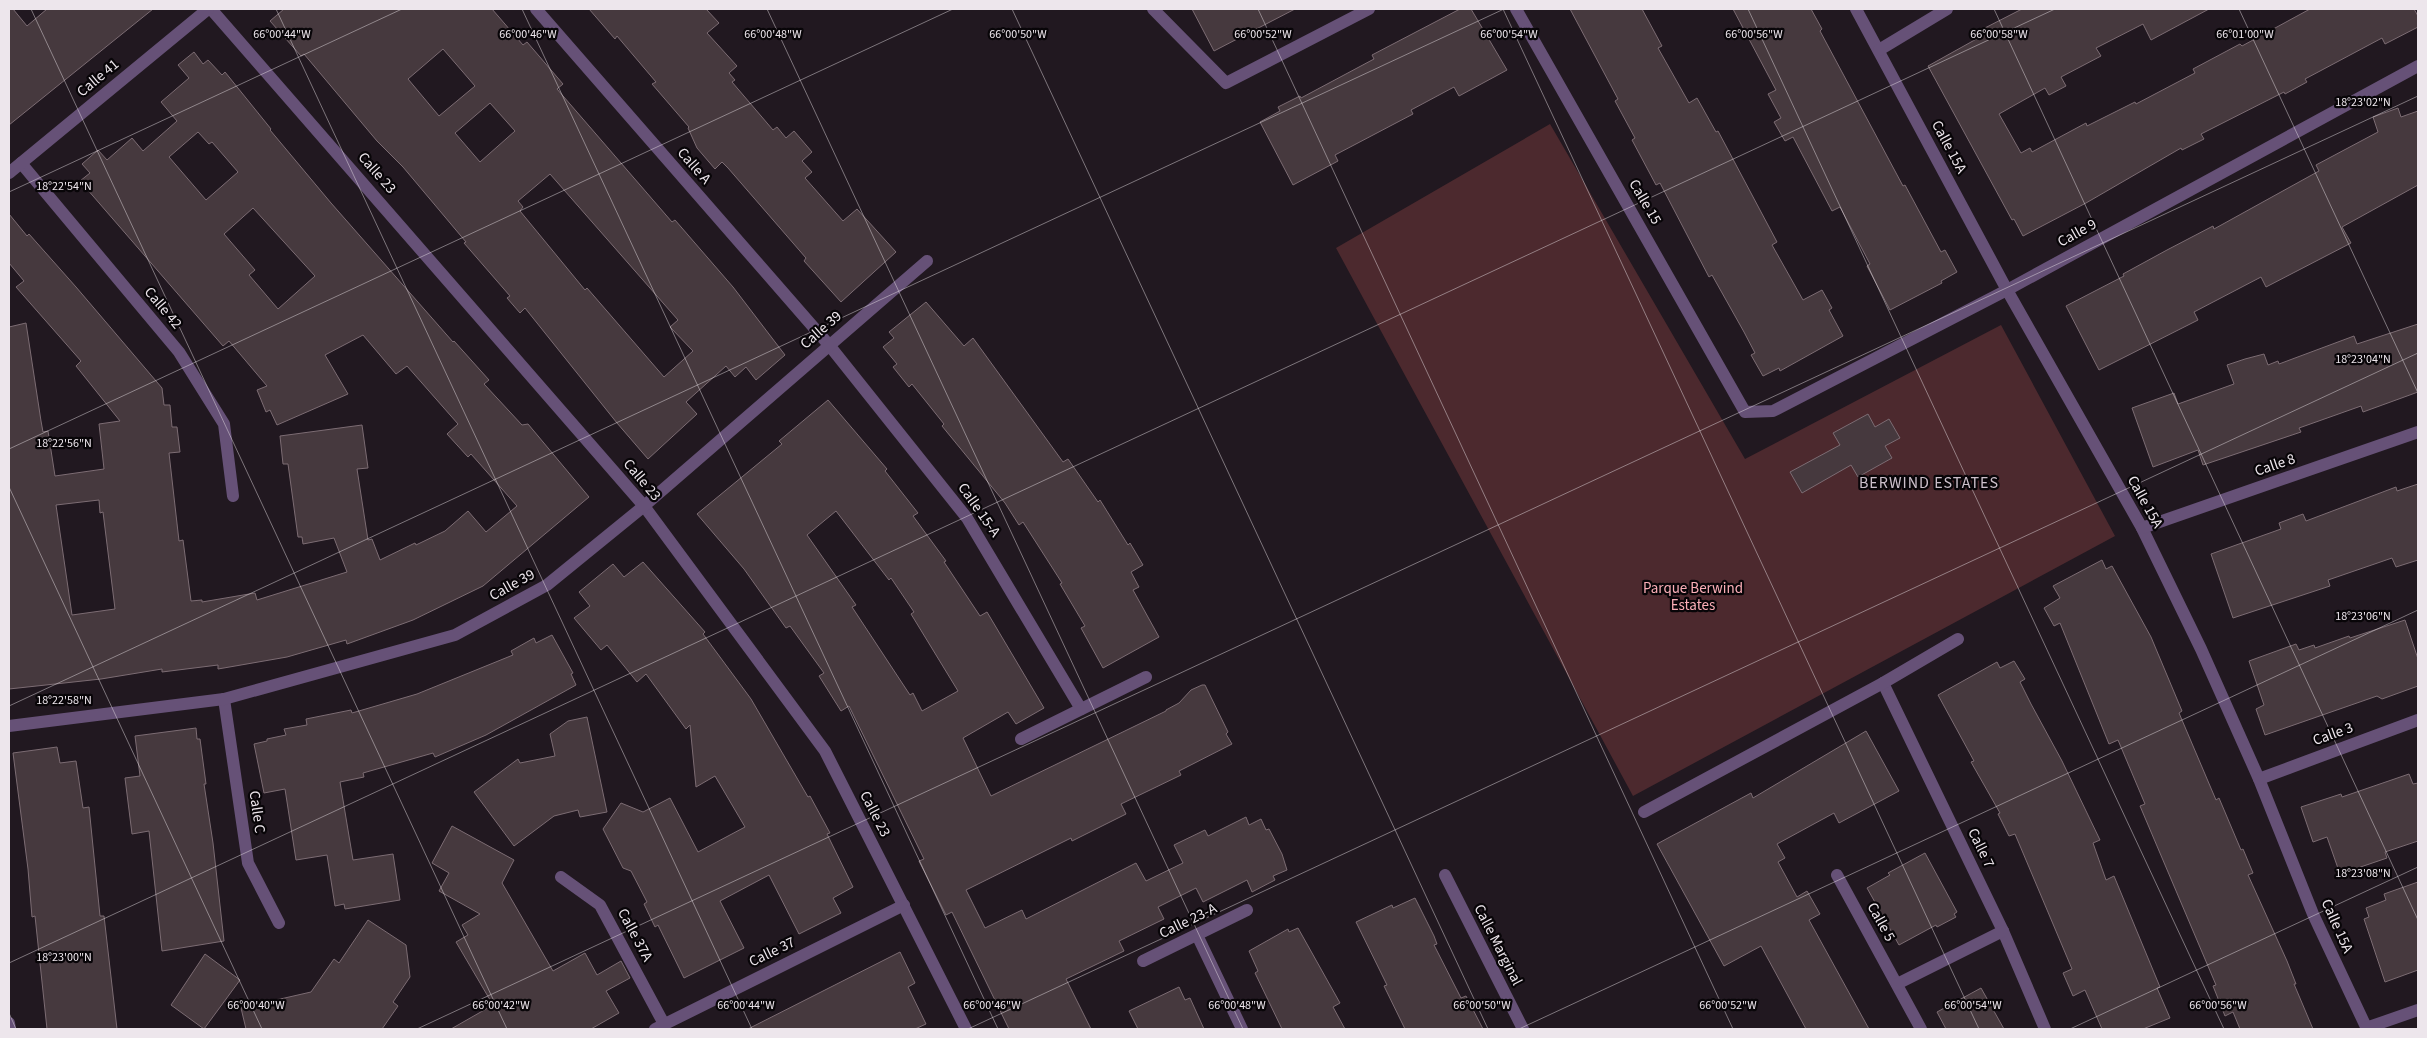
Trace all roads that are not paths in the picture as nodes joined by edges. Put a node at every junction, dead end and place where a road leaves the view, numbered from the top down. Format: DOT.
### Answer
graph roads {
  1 [pos="209,9"];
  2 [pos="536,9"];
  3 [pos="1153,9"];
  4 [pos="1369,9"];
  5 [pos="1516,9"];
  6 [pos="1856,9"];
  7 [pos="1947,9"];
  8 [pos="1879,50"];
  9 [pos="2418,66"];
  10 [pos="21,163"];
  11 [pos="9,173"];
  12 [pos="927,261"];
  13 [pos="2007,290"];
  14 [pos="829,345"];
  15 [pos="1745,412"];
  16 [pos="2418,432"];
  17 [pos="233,496"];
  18 [pos="644,506"];
  19 [pos="2142,528"];
  20 [pos="1958,639"];
  21 [pos="1146,677"];
  22 [pos="1882,683"];
  23 [pos="224,699"];
  24 [pos="1081,709"];
  25 [pos="2418,720"];
  26 [pos="9,726"];
  27 [pos="1021,740"];
  28 [pos="2258,779"];
  29 [pos="1644,812"];
  30 [pos="1445,875"];
  31 [pos="1837,875"];
  32 [pos="560,877"];
  33 [pos="904,905"];
  34 [pos="1247,910"];
  35 [pos="279,922"];
  36 [pos="2003,931"];
  37 [pos="1197,935"];
  38 [pos="1142,961"];
  39 [pos="1897,984"];
  40 [pos="2418,1010"];
  41 [pos="9,1023"];
  42 [pos="660,1027"];
  43 [pos="10,1029"];
  44 [pos="966,1029"];
  45 [pos="1242,1029"];
  46 [pos="1523,1029"];
  47 [pos="1921,1029"];
  48 [pos="2045,1029"];
  49 [pos="2367,1029"];
  1 -- 10 [label="street, Calle 41"];
  1 -- 18 [label="street, Calle 23"];
  2 -- 14 [label="street, Calle A"];
  3 -- 4 [label="street"];
  5 -- 15 [label="street, Calle 15"];
  6 -- 8 [label="street, Calle 15A"];
  7 -- 8 [label="street"];
  8 -- 13 [label="street, Calle 15A"];
  9 -- 13 [label="street, Calle 9"];
  10 -- 11 [label="street, Calle 41"];
  10 -- 17 [label="street, Calle 42"];
  12 -- 14 [label="street, Calle 39"];
  13 -- 15 [label="street, Calle 9"];
  13 -- 19 [label="street, Calle 15A"];
  14 -- 18 [label="street, Calle 39"];
  14 -- 24 [label="street, Calle 15-A"];
  16 -- 19 [label="street, Calle 8"];
  18 -- 23 [label="street, Calle 39"];
  18 -- 33 [label="street, Calle 23"];
  19 -- 28 [label="street, Calle 15A"];
  20 -- 22 [label="street"];
  21 -- 24 [label="street"];
  22 -- 29 [label="street"];
  22 -- 36 [label="street, Calle 7"];
  23 -- 26 [label="street, Calle 39"];
  23 -- 35 [label="street, Calle C"];
  24 -- 27 [label="street"];
  25 -- 28 [label="street, Calle 3"];
  28 -- 49 [label="street, Calle 15A"];
  30 -- 46 [label="street, Calle Marginal"];
  31 -- 39 [label="street, Calle 5"];
  32 -- 42 [label="street, Calle 37A"];
  33 -- 42 [label="street, Calle 37"];
  33 -- 44 [label="street, Calle 23"];
  34 -- 37 [label="street, Calle 23-A"];
  36 -- 39 [label="street"];
  36 -- 48 [label="street, Calle 7"];
  37 -- 38 [label="street, Calle 23-A"];
  37 -- 45 [label="street"];
  39 -- 47 [label="street, Calle 5"];
  40 -- 49 [label="street"];
  41 -- 43 [label="street"];
}
